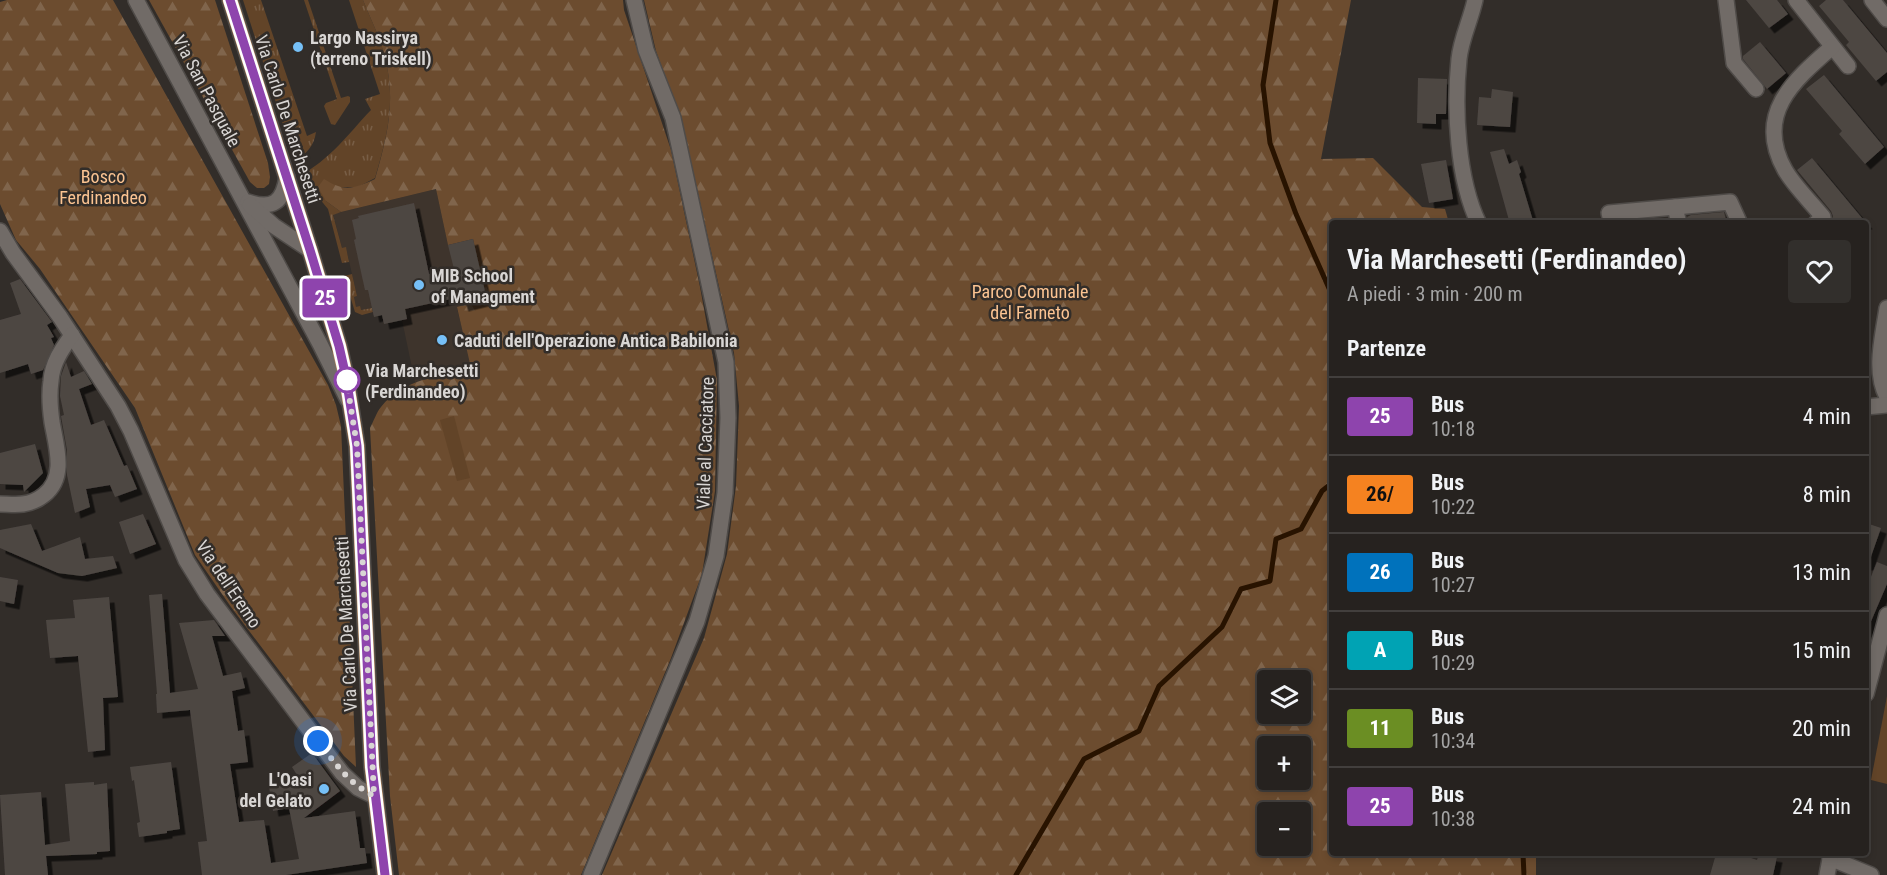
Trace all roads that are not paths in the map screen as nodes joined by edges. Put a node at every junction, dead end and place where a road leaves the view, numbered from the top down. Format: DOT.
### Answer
graph roads {
  1 [pos="136,0"];
  2 [pos="230,0"];
  3 [pos="634,0"];
  4 [pos="1475,0"];
  5 [pos="1726,0"];
  6 [pos="1796,0"];
  7 [pos="1872,0"];
  8 [pos="1887,19"];
  9 [pos="1832,47"];
  10 [pos="1848,66"];
  11 [pos="1756,89"];
  12 [pos="287,177"];
  13 [pos="243,200"];
  14 [pos="1675,207"];
  15 [pos="1477,220"];
  16 [pos="1611,220"];
  17 [pos="1678,220"];
  18 [pos="1738,220"];
  19 [pos="1820,220"];
  20 [pos="0,231"];
  21 [pos="310,250"];
  22 [pos="1887,308"];
  23 [pos="72,335"];
  24 [pos="1887,397"];
  25 [pos="1887,405"];
  26 [pos="1869,407"];
  27 [pos="351,408"];
  28 [pos="0,504"];
  29 [pos="1887,615"];
  30 [pos="1873,643"];
  31 [pos="1869,672"];
  32 [pos="374,796"];
  33 [pos="1830,856"];
  34 [pos="385,875"];
  35 [pos="591,875"];
  36 [pos="1827,875"];
  37 [pos="1871,875"];
  1 -- 13 [label="street, Via San Pasquale"];
  2 -- 12 [label="main road, Via Carlo De Marchesetti"];
  3 -- 35 [label="street, Viale al Cacciatore"];
  4 -- 15 [label="street"];
  5 -- 11 [label="street"];
  6 -- 9 [label="street"];
  7 -- 8 [label="street"];
  9 -- 10 [label="street"];
  9 -- 19 [label="street"];
  12 -- 13 [label="street"];
  12 -- 21 [label="main road, Via Carlo De Marchesetti"];
  13 -- 21 [label="street"];
  13 -- 27 [label="street, Via San Pasquale"];
  14 -- 16 [label="street"];
  14 -- 17 [label="street"];
  14 -- 18 [label="street"];
  20 -- 23 [label="street, Via dell'Eremo"];
  21 -- 27 [label="main road, Via Carlo De Marchesetti"];
  22 -- 24 [label="street"];
  23 -- 28 [label="street"];
  23 -- 32 [label="street, Via dell'Eremo"];
  25 -- 26 [label="street"];
  27 -- 32 [label="main road, Via Carlo De Marchesetti"];
  29 -- 30 [label="street"];
  30 -- 31 [label="street"];
  32 -- 34 [label="main road, Via Carlo De Marchesetti"];
  33 -- 36 [label="street"];
  33 -- 37 [label="street"];
}
